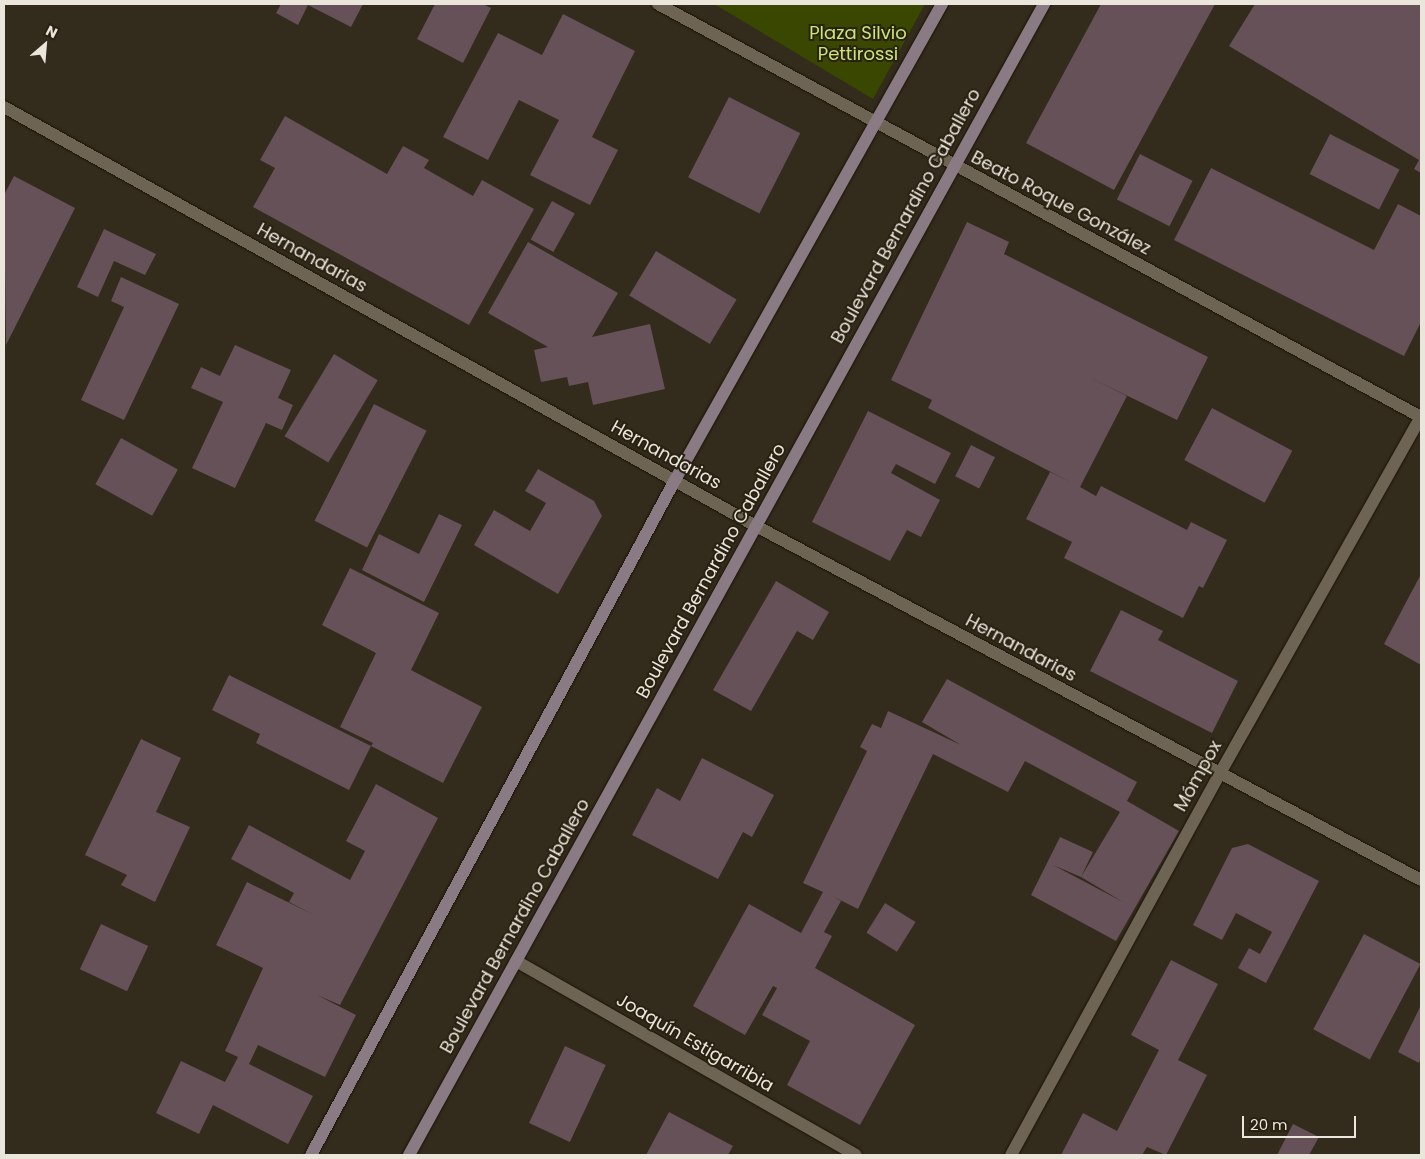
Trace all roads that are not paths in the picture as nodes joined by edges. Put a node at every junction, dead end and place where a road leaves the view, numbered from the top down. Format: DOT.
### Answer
graph roads {
  1 [pos="658,4"];
  2 [pos="942,4"];
  3 [pos="1044,4"];
  4 [pos="4,107"];
  5 [pos="876,122"];
  6 [pos="955,165"];
  7 [pos="1421,417"];
  8 [pos="675,480"];
  9 [pos="756,526"];
  10 [pos="1219,775"];
  11 [pos="1421,880"];
  12 [pos="516,961"];
  13 [pos="311,1155"];
  14 [pos="409,1155"];
  15 [pos="856,1155"];
  16 [pos="1011,1155"];
  1 -- 5 [label="street, Beato Roque González"];
  2 -- 5 [label="main road"];
  3 -- 6 [label="main road, Boulevard Bernardino Caballero"];
  4 -- 8 [label="street, Hernandarias"];
  5 -- 6 [label="street, Beato Roque González"];
  5 -- 8 [label="main road"];
  6 -- 7 [label="street, Beato Roque González"];
  6 -- 9 [label="main road, Boulevard Bernardino Caballero"];
  7 -- 10 [label="street, Mómpox"];
  8 -- 9 [label="street, Hernandarias"];
  8 -- 13 [label="main road"];
  9 -- 10 [label="street, Hernandarias"];
  9 -- 12 [label="main road, Boulevard Bernardino Caballero"];
  10 -- 11 [label="street, Hernandarias"];
  10 -- 16 [label="street, Mómpox"];
  12 -- 14 [label="main road, Boulevard Bernardino Caballero"];
  12 -- 15 [label="street, Joaquín Estigarribia"];
}
